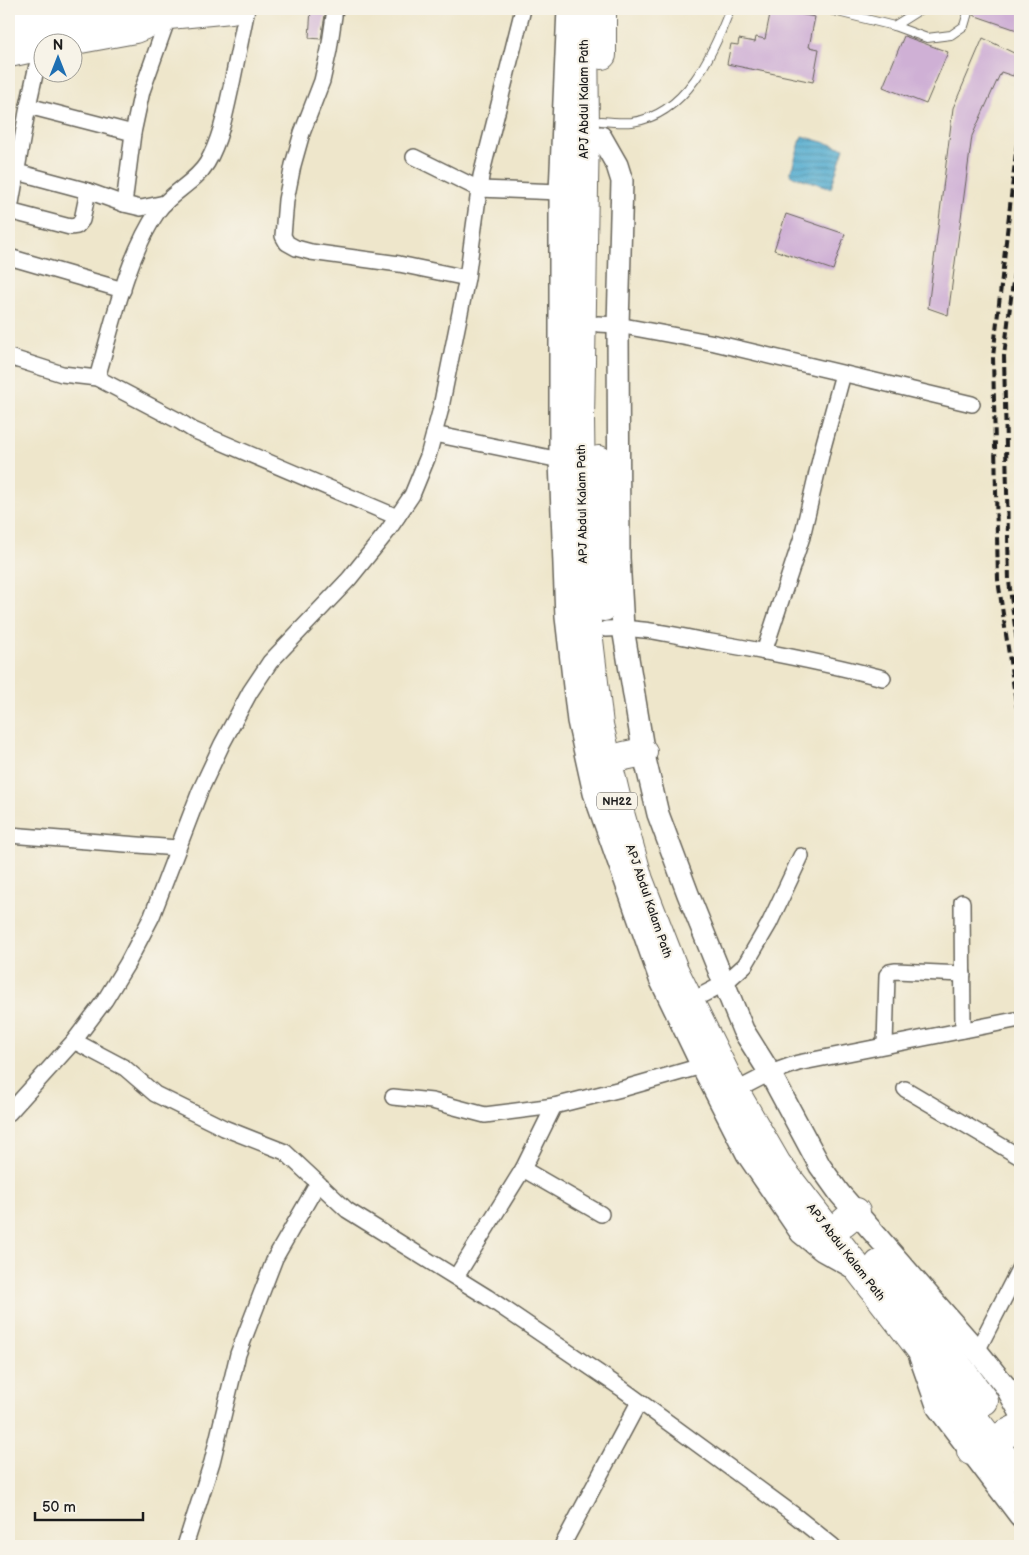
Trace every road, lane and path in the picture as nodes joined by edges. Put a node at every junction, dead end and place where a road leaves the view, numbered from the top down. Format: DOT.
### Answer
graph roads {
  1 [pos="54,9"];
  2 [pos="231,9"];
  3 [pos="247,9"];
  4 [pos="335,9"];
  5 [pos="523,9"];
  6 [pos="568,9"];
  7 [pos="582,9"];
  8 [pos="602,9"];
  9 [pos="730,9"];
  10 [pos="826,9"];
  11 [pos="921,9"];
  12 [pos="969,9"];
  13 [pos="161,12"];
  14 [pos="9,18"];
  15 [pos="894,26"];
  16 [pos="9,36"];
  17 [pos="82,39"];
  18 [pos="32,48"];
  19 [pos="9,53"];
  20 [pos="36,82"];
  21 [pos="28,106"];
  22 [pos="601,129"];
  23 [pos="133,133"];
  24 [pos="414,157"];
  25 [pos="16,172"];
  26 [pos="479,188"];
  27 [pos="88,191"];
  28 [pos="560,192"];
  29 [pos="165,203"];
  30 [pos="124,204"];
  31 [pos="9,213"];
  32 [pos="9,257"];
  33 [pos="467,278"];
  34 [pos="123,290"];
  35 [pos="572,294"];
  36 [pos="608,324"];
  37 [pos="9,357"];
  38 [pos="843,374"];
  39 [pos="97,378"];
  40 [pos="972,404"];
  41 [pos="434,434"];
  42 [pos="571,460"];
  43 [pos="398,518"];
  44 [pos="595,622"];
  45 [pos="764,652"];
  46 [pos="883,678"];
  47 [pos="9,835"];
  48 [pos="177,848"];
  49 [pos="801,856"];
  50 [pos="962,902"];
  51 [pos="963,974"];
  52 [pos="714,989"];
  53 [pos="1020,1019"];
  54 [pos="963,1030"];
  55 [pos="74,1041"];
  56 [pos="885,1045"];
  57 [pos="710,1063"];
  58 [pos="752,1082"];
  59 [pos="905,1089"];
  60 [pos="393,1097"];
  61 [pos="554,1106"];
  62 [pos="9,1112"];
  63 [pos="1020,1157"];
  64 [pos="523,1169"];
  65 [pos="318,1183"];
  66 [pos="601,1214"];
  67 [pos="850,1217"];
  68 [pos="1020,1267"];
  69 [pos="861,1272"];
  70 [pos="456,1278"];
  71 [pos="929,1348"];
  72 [pos="977,1352"];
  73 [pos="639,1402"];
  74 [pos="1005,1436"];
  75 [pos="1020,1478"];
  76 [pos="1020,1516"];
  77 [pos="185,1546"];
  78 [pos="562,1546"];
  79 [pos="832,1546"];
  1 -- 14 [label="highway"];
  2 -- 13 [label="highway"];
  3 -- 29 [label="street"];
  4 -- 33 [label="street"];
  5 -- 26 [label="street"];
  6 -- 28 [label="street, NH22"];
  7 -- 35 [label="highway, APJ Abdul Kalam Path / NH22"];
  8 -- 22 [label="highway, APJ Abdul Kalam Path / NH22"];
  9 -- 22 [label="lane"];
  10 -- 15 [label="lane"];
  11 -- 15 [label="lane"];
  12 -- 15 [label="lane"];
  13 -- 16 [label="main road"];
  13 -- 17 [label="highway"];
  13 -- 23 [label="street"];
  18 -- 19 [label="highway"];
  20 -- 21 [label="street"];
  21 -- 23 [label="street"];
  21 -- 25 [label="street"];
  22 -- 36 [label="highway, APJ Abdul Kalam Path / NH22"];
  23 -- 30 [label="street"];
  24 -- 26 [label="street"];
  25 -- 27 [label="street"];
  25 -- 31 [label="street"];
  26 -- 28 [label="street"];
  26 -- 33 [label="street"];
  27 -- 30 [label="street"];
  27 -- 31 [label="street"];
  28 -- 35 [label="street, NH22"];
  29 -- 30 [label="street"];
  29 -- 34 [label="street"];
  32 -- 34 [label="street"];
  33 -- 41 [label="street"];
  34 -- 39 [label="street"];
  35 -- 42 [label="highway, APJ Abdul Kalam Path / NH22"];
  36 -- 38 [label="street"];
  36 -- 44 [label="highway, APJ Abdul Kalam Path / NH22"];
  37 -- 39 [label="street"];
  38 -- 40 [label="street"];
  38 -- 45 [label="street"];
  39 -- 43 [label="street"];
  41 -- 42 [label="street"];
  41 -- 43 [label="street"];
  42 -- 44 [label="highway, APJ Abdul Kalam Path / NH22"];
  43 -- 48 [label="street"];
  44 -- 45 [label="street"];
  44 -- 52 [label="highway, APJ Abdul Kalam Path / NH22"];
  44 -- 57 [label="highway, APJ Abdul Kalam Path / NH22"];
  45 -- 46 [label="street"];
  47 -- 48 [label="street"];
  48 -- 55 [label="street"];
  49 -- 52 [label="street"];
  50 -- 51 [label="street"];
  51 -- 54 [label="street"];
  51 -- 56 [label="street"];
  52 -- 58 [label="highway, APJ Abdul Kalam Path / NH22"];
  53 -- 54 [label="street"];
  54 -- 56 [label="street"];
  55 -- 62 [label="street"];
  55 -- 65 [label="street"];
  56 -- 58 [label="street"];
  57 -- 58 [label="highway, APJ Abdul Kalam Path / NH22"];
  57 -- 61 [label="street"];
  57 -- 69 [label="street, NH22"];
  58 -- 67 [label="highway, APJ Abdul Kalam Path / NH22"];
  58 -- 69 [label="highway, APJ Abdul Kalam Path / NH22"];
  59 -- 63 [label="street"];
  60 -- 61 [label="street"];
  61 -- 64 [label="street"];
  64 -- 66 [label="street"];
  64 -- 70 [label="street"];
  65 -- 70 [label="street"];
  65 -- 77 [label="street"];
  67 -- 71 [label="highway, APJ Abdul Kalam Path / NH22"];
  67 -- 72 [label="street, NH22"];
  68 -- 72 [label="street"];
  69 -- 71 [label="highway, APJ Abdul Kalam Path / NH22"];
  70 -- 73 [label="street"];
  71 -- 74 [label="highway, APJ Abdul Kalam Path / NH22"];
  71 -- 74 [label="street, NH22"];
  72 -- 74 [label="street, NH22"];
  73 -- 78 [label="street"];
  73 -- 79 [label="street"];
  74 -- 75 [label="highway, APJ Abdul Kalam Path / NH22"];
  74 -- 76 [label="street, NH22"];
}
